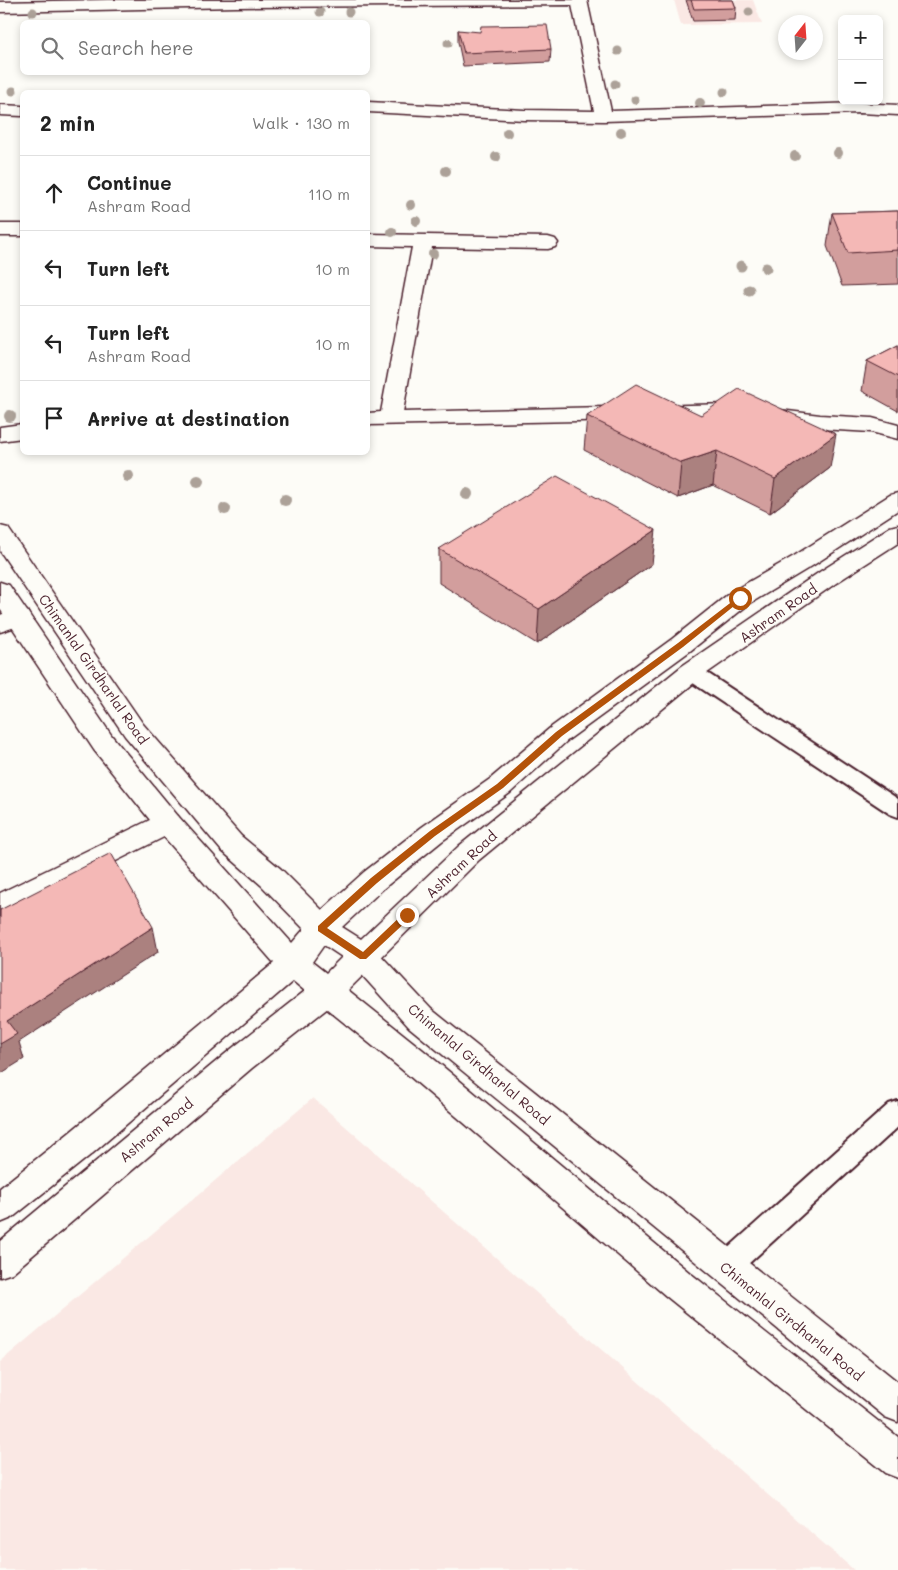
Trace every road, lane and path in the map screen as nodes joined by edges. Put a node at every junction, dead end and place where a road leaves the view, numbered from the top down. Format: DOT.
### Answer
graph roads {
  1 [pos="579,0"];
  2 [pos="193,1"];
  3 [pos="390,1"];
  4 [pos="0,6"];
  5 [pos="370,106"];
  6 [pos="0,110"];
  7 [pos="898,110"];
  8 [pos="20,111"];
  9 [pos="604,116"];
  10 [pos="0,230"];
  11 [pos="20,230"];
  12 [pos="370,240"];
  13 [pos="424,242"];
  14 [pos="548,243"];
  15 [pos="391,418"];
  16 [pos="370,419"];
  17 [pos="20,431"];
  18 [pos="898,432"];
  19 [pos="0,434"];
  20 [pos="898,500"];
  21 [pos="898,532"];
  22 [pos="0,533"];
  23 [pos="0,590"];
  24 [pos="9,620"];
  25 [pos="691,672"];
  26 [pos="898,809"];
  27 [pos="168,823"];
  28 [pos="0,906"];
  29 [pos="321,928"];
  30 [pos="363,956"];
  31 [pos="293,964"];
  32 [pos="328,991"];
  33 [pos="898,1111"];
  34 [pos="0,1208"];
  35 [pos="0,1262"];
  36 [pos="726,1267"];
  37 [pos="898,1405"];
  38 [pos="898,1460"];
  1 -- 3 [label="main road"];
  1 -- 9 [label="main road"];
  2 -- 3 [label="main road"];
  2 -- 4 [label="main road"];
  5 -- 9 [label="main road"];
  6 -- 8 [label="main road"];
  7 -- 9 [label="main road"];
  10 -- 11 [label="main road"];
  12 -- 13 [label="main road"];
  13 -- 14 [label="main road"];
  13 -- 15 [label="main road"];
  15 -- 16 [label="main road"];
  15 -- 18 [label="main road"];
  17 -- 19 [label="main road"];
  20 -- 29 [label="main road, Ashram Road"];
  21 -- 25 [label="main road, Ashram Road"];
  22 -- 29 [label="main road, Chimanlal Girdharlal Road"];
  23 -- 24 [label="main road"];
  24 -- 27 [label="main road"];
  25 -- 26 [label="lane"];
  25 -- 30 [label="main road, Ashram Road"];
  27 -- 28 [label="main road"];
  27 -- 31 [label="main road"];
  29 -- 30 [label="main road, Chimanlal Girdharlal Road"];
  29 -- 31 [label="main road, Ashram Road"];
  30 -- 32 [label="main road, Ashram Road"];
  30 -- 36 [label="main road, Chimanlal Girdharlal Road"];
  31 -- 32 [label="main road"];
  31 -- 34 [label="main road, Ashram Road"];
  32 -- 35 [label="main road, Ashram Road"];
  32 -- 38 [label="main road"];
  33 -- 36 [label="lane"];
  36 -- 37 [label="main road, Chimanlal Girdharlal Road"];
}
